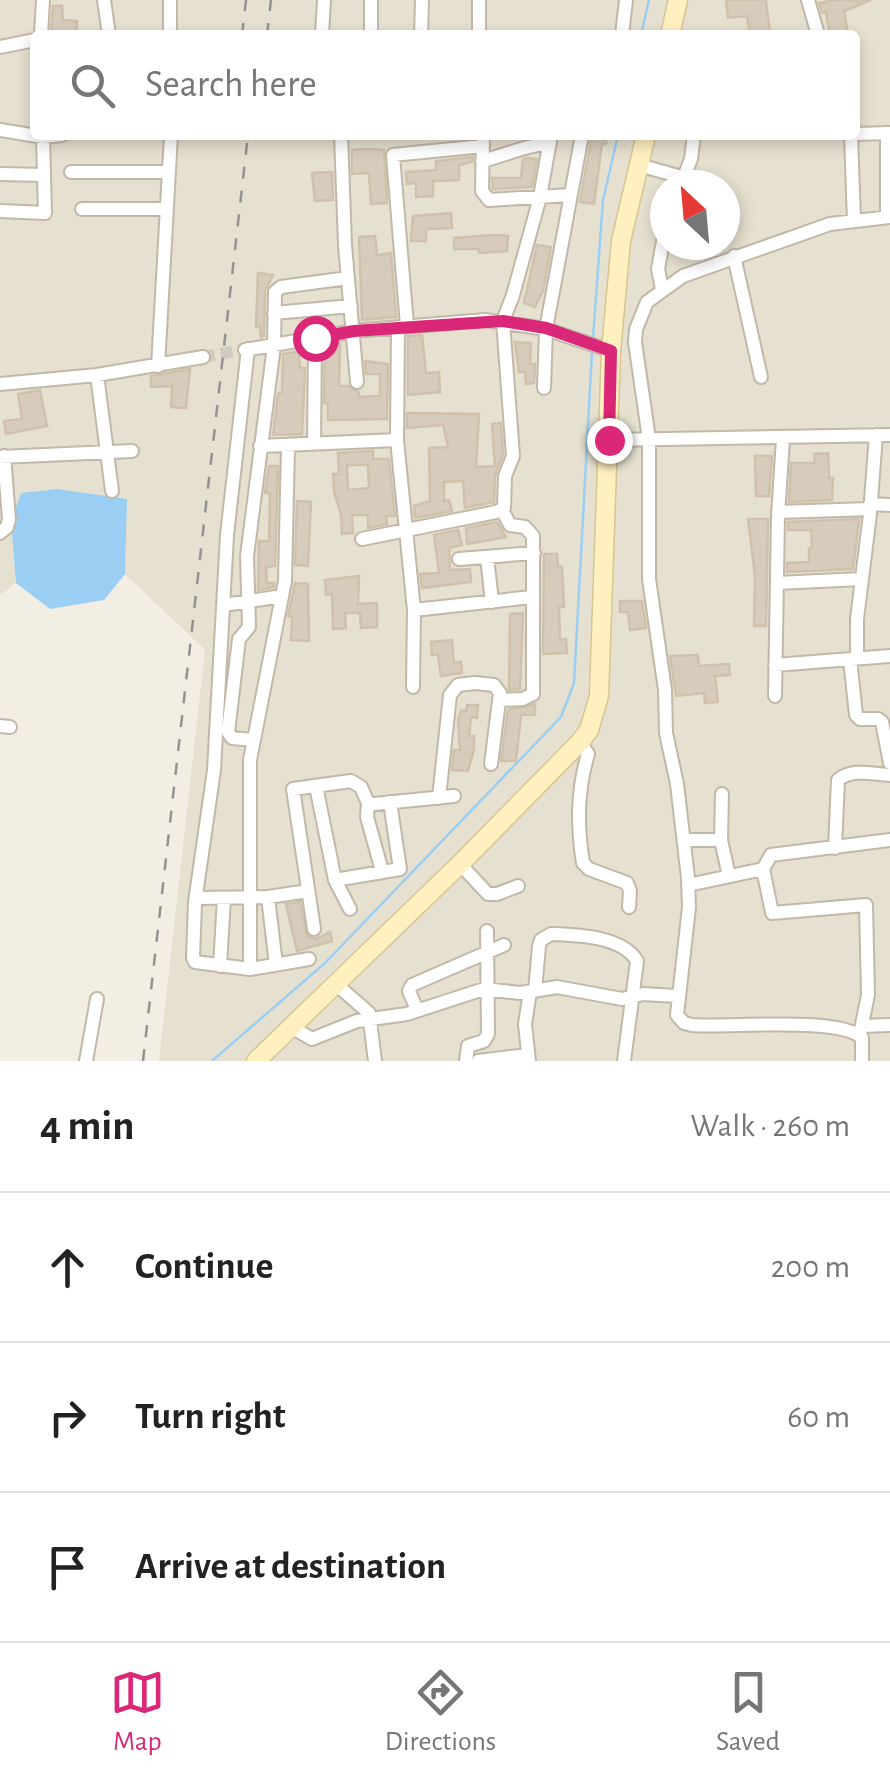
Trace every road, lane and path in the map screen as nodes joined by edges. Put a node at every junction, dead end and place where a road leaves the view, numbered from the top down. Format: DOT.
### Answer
graph roads {
  1 [pos="43,0"];
  2 [pos="104,0"];
  3 [pos="170,0"];
  4 [pos="324,0"];
  5 [pos="371,0"];
  6 [pos="422,0"];
  7 [pos="479,0"];
  8 [pos="626,0"];
  9 [pos="678,0"];
  10 [pos="808,0"];
  11 [pos="41,30"];
  12 [pos="109,30"];
  13 [pos="170,30"];
  14 [pos="322,30"];
  15 [pos="371,30"];
  16 [pos="421,30"];
  17 [pos="479,30"];
  18 [pos="623,30"];
  19 [pos="671,30"];
  20 [pos="817,30"];
  21 [pos="30,41"];
  22 [pos="0,47"];
  23 [pos="0,130"];
  24 [pos="888,133"];
  25 [pos="30,134"];
  26 [pos="860,134"];
  27 [pos="43,140"];
  28 [pos="171,140"];
  29 [pos="341,140"];
  30 [pos="483,140"];
  31 [pos="546,140"];
  32 [pos="550,140"];
  33 [pos="581,140"];
  34 [pos="645,140"];
  35 [pos="693,140"];
  36 [pos="853,140"];
  37 [pos="482,161"];
  38 [pos="639,165"];
  39 [pos="652,170"];
  40 [pos="686,170"];
  41 [pos="71,172"];
  42 [pos="168,172"];
  43 [pos="0,174"];
  44 [pos="44,175"];
  45 [pos="572,195"];
  46 [pos="540,198"];
  47 [pos="82,209"];
  48 [pos="166,210"];
  49 [pos="0,211"];
  50 [pos="889,217"];
  51 [pos="854,220"];
  52 [pos="740,254"];
  53 [pos="660,260"];
  54 [pos="723,260"];
  55 [pos="735,260"];
  56 [pos="348,278"];
  57 [pos="662,289"];
  58 [pos="352,306"];
  59 [pos="274,313"];
  60 [pos="503,321"];
  61 [pos="403,327"];
  62 [pos="546,328"];
  63 [pos="354,331"];
  64 [pos="315,338"];
  65 [pos="274,346"];
  66 [pos="611,351"];
  67 [pos="202,357"];
  68 [pos="158,366"];
  69 [pos="98,375"];
  70 [pos="762,376"];
  71 [pos="357,382"];
  72 [pos="0,384"];
  73 [pos="544,388"];
  74 [pos="883,435"];
  75 [pos="649,439"];
  76 [pos="784,439"];
  77 [pos="396,440"];
  78 [pos="609,440"];
  79 [pos="314,444"];
  80 [pos="260,446"];
  81 [pos="288,446"];
  82 [pos="108,450"];
  83 [pos="132,450"];
  84 [pos="2,457"];
  85 [pos="112,492"];
  86 [pos="890,505"];
  87 [pos="870,506"];
  88 [pos="502,510"];
  89 [pos="778,512"];
  90 [pos="0,532"];
  91 [pos="406,532"];
  92 [pos="362,539"];
  93 [pos="534,554"];
  94 [pos="487,557"];
  95 [pos="459,559"];
  96 [pos="861,579"];
  97 [pos="777,582"];
  98 [pos="282,596"];
  99 [pos="532,597"];
  100 [pos="247,601"];
  101 [pos="492,602"];
  102 [pos="224,605"];
  103 [pos="414,610"];
  104 [pos="890,656"];
  105 [pos="854,658"];
  106 [pos="775,665"];
  107 [pos="414,687"];
  108 [pos="776,696"];
  109 [pos="499,700"];
  110 [pos="253,740"];
  111 [pos="580,742"];
  112 [pos="890,763"];
  113 [pos="492,764"];
  114 [pos="890,775"];
  115 [pos="316,786"];
  116 [pos="722,794"];
  117 [pos="454,796"];
  118 [pos="439,798"];
  119 [pos="390,802"];
  120 [pos="368,803"];
  121 [pos="684,840"];
  122 [pos="721,840"];
  123 [pos="890,840"];
  124 [pos="834,848"];
  125 [pos="460,864"];
  126 [pos="763,869"];
  127 [pos="382,871"];
  128 [pos="729,876"];
  129 [pos="335,880"];
  130 [pos="688,885"];
  131 [pos="518,886"];
  132 [pos="308,891"];
  133 [pos="268,896"];
  134 [pos="197,898"];
  135 [pos="224,898"];
  136 [pos="251,898"];
  137 [pos="629,906"];
  138 [pos="350,909"];
  139 [pos="314,930"];
  140 [pos="487,931"];
  141 [pos="504,944"];
  142 [pos="488,952"];
  143 [pos="309,959"];
  144 [pos="276,965"];
  145 [pos="220,966"];
  146 [pos="250,969"];
  147 [pos="336,985"];
  148 [pos="488,989"];
  149 [pos="533,992"];
  150 [pos="678,996"];
  151 [pos="631,998"];
  152 [pos="98,999"];
  153 [pos="417,1010"];
  154 [pos="372,1019"];
  155 [pos="890,1025"];
  156 [pos="293,1028"];
  157 [pos="861,1030"];
  158 [pos="529,1058"];
  159 [pos="86,1061"];
  160 [pos="256,1061"];
  161 [pos="374,1061"];
  162 [pos="466,1061"];
  163 [pos="478,1061"];
  164 [pos="624,1061"];
  165 [pos="862,1061"];
  1 -- 11 [label="street"];
  2 -- 12 [label="street"];
  3 -- 13 [label="street"];
  4 -- 14 [label="street"];
  5 -- 15 [label="street"];
  6 -- 16 [label="street"];
  7 -- 17 [label="street"];
  8 -- 18 [label="street"];
  9 -- 19 [label="street"];
  10 -- 20 [label="street"];
  21 -- 22 [label="street"];
  23 -- 25 [label="street"];
  24 -- 26 [label="street"];
  24 -- 50 [label="street"];
  27 -- 44 [label="street"];
  28 -- 42 [label="street"];
  29 -- 56 [label="street"];
  30 -- 37 [label="street"];
  30 -- 61 [label="street"];
  31 -- 37 [label="street"];
  32 -- 46 [label="street"];
  33 -- 45 [label="street"];
  34 -- 38 [label="street"];
  35 -- 40 [label="street"];
  36 -- 51 [label="street"];
  37 -- 46 [label="street"];
  38 -- 39 [label="street"];
  38 -- 66 [label="street"];
  41 -- 42 [label="street"];
  42 -- 48 [label="street"];
  43 -- 44 [label="street"];
  44 -- 49 [label="street"];
  45 -- 46 [label="street"];
  45 -- 62 [label="street"];
  46 -- 60 [label="street"];
  47 -- 48 [label="street"];
  48 -- 68 [label="street"];
  50 -- 51 [label="street"];
  51 -- 52 [label="street"];
  53 -- 57 [label="street"];
  54 -- 57 [label="street"];
  55 -- 70 [label="street"];
  56 -- 58 [label="street"];
  56 -- 59 [label="street"];
  57 -- 75 [label="street"];
  58 -- 59 [label="street"];
  58 -- 63 [label="street"];
  59 -- 65 [label="street"];
  60 -- 61 [label="street"];
  60 -- 62 [label="street"];
  60 -- 88 [label="street"];
  61 -- 63 [label="street"];
  61 -- 77 [label="street"];
  62 -- 66 [label="street"];
  62 -- 73 [label="street"];
  63 -- 64 [label="street"];
  63 -- 71 [label="street"];
  64 -- 65 [label="street"];
  64 -- 79 [label="street"];
  65 -- 80 [label="street"];
  65 -- 102 [label="street"];
  66 -- 78 [label="street"];
  67 -- 68 [label="street"];
  68 -- 69 [label="street"];
  69 -- 72 [label="street"];
  69 -- 82 [label="street"];
  74 -- 76 [label="street"];
  74 -- 87 [label="street"];
  75 -- 76 [label="street"];
  75 -- 78 [label="street"];
  75 -- 121 [label="street"];
  76 -- 89 [label="street"];
  77 -- 79 [label="street"];
  77 -- 91 [label="street"];
  78 -- 111 [label="street"];
  79 -- 81 [label="street"];
  80 -- 81 [label="street"];
  80 -- 100 [label="street"];
  81 -- 98 [label="street"];
  82 -- 83 [label="street"];
  82 -- 84 [label="street"];
  82 -- 85 [label="street"];
  84 -- 90 [label="street"];
  86 -- 87 [label="street"];
  87 -- 89 [label="street"];
  87 -- 96 [label="street"];
  88 -- 91 [label="street"];
  88 -- 93 [label="street"];
  89 -- 97 [label="street"];
  91 -- 92 [label="street"];
  91 -- 103 [label="street"];
  93 -- 94 [label="street"];
  93 -- 99 [label="street"];
  94 -- 95 [label="street"];
  94 -- 101 [label="street"];
  96 -- 97 [label="street"];
  96 -- 105 [label="street"];
  97 -- 106 [label="street"];
  98 -- 100 [label="street"];
  98 -- 110 [label="street"];
  99 -- 101 [label="street"];
  99 -- 109 [label="street"];
  100 -- 102 [label="street"];
  100 -- 110 [label="street"];
  101 -- 103 [label="street"];
  102 -- 134 [label="street"];
  103 -- 107 [label="street"];
  104 -- 105 [label="street"];
  105 -- 106 [label="street"];
  105 -- 112 [label="street"];
  106 -- 108 [label="street"];
  109 -- 113 [label="street"];
  109 -- 118 [label="street"];
  110 -- 136 [label="street"];
  111 -- 125 [label="street"];
  111 -- 137 [label="street"];
  114 -- 124 [label="street"];
  115 -- 120 [label="street"];
  115 -- 129 [label="street"];
  115 -- 132 [label="street"];
  116 -- 122 [label="street"];
  117 -- 118 [label="street"];
  118 -- 119 [label="street"];
  119 -- 120 [label="street"];
  119 -- 127 [label="street"];
  120 -- 127 [label="street"];
  121 -- 122 [label="street"];
  121 -- 130 [label="street"];
  122 -- 128 [label="street"];
  123 -- 124 [label="street"];
  124 -- 126 [label="street"];
  125 -- 131 [label="street"];
  125 -- 147 [label="street"];
  126 -- 128 [label="street"];
  126 -- 157 [label="street"];
  127 -- 129 [label="street"];
  128 -- 130 [label="street"];
  129 -- 138 [label="street"];
  130 -- 150 [label="street"];
  132 -- 133 [label="street"];
  132 -- 139 [label="street"];
  133 -- 136 [label="street"];
  133 -- 144 [label="street"];
  134 -- 135 [label="street"];
  134 -- 145 [label="street"];
  135 -- 136 [label="street"];
  135 -- 145 [label="street"];
  136 -- 146 [label="street"];
  140 -- 142 [label="street"];
  141 -- 142 [label="street"];
  142 -- 148 [label="street"];
  142 -- 153 [label="street"];
  143 -- 144 [label="street"];
  144 -- 146 [label="street"];
  145 -- 146 [label="street"];
  147 -- 154 [label="street"];
  147 -- 156 [label="street"];
  148 -- 149 [label="street"];
  148 -- 153 [label="street"];
  148 -- 162 [label="street"];
  149 -- 151 [label="street"];
  149 -- 151 [label="street"];
  149 -- 158 [label="street"];
  150 -- 151 [label="street"];
  150 -- 157 [label="street"];
  151 -- 164 [label="street"];
  152 -- 159 [label="street"];
  153 -- 154 [label="street"];
  154 -- 156 [label="street"];
  154 -- 161 [label="street"];
  155 -- 157 [label="street"];
  156 -- 160 [label="street"];
  157 -- 165 [label="street"];
  158 -- 163 [label="street"];
}
